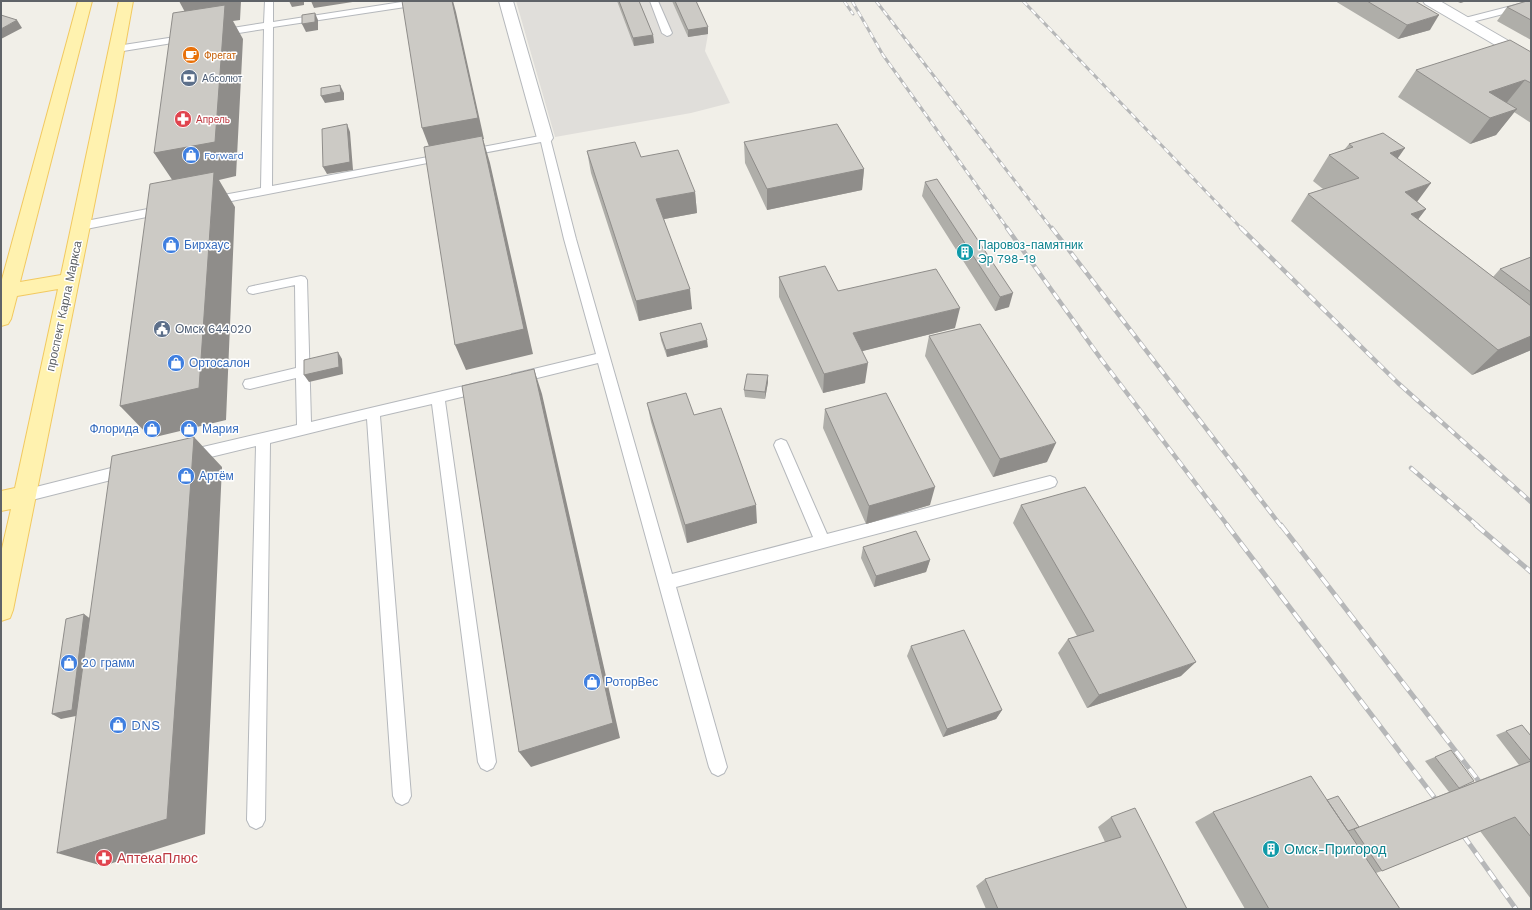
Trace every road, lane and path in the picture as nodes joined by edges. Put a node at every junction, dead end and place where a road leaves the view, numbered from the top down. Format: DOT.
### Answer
graph roads {
  1 [pos="85,1"];
  2 [pos="126,1"];
  3 [pos="269,1"];
  4 [pos="425,1"];
  5 [pos="506,1"];
  6 [pos="654,1"];
  7 [pos="1430,1"];
  8 [pos="1531,4"];
  9 [pos="1464,21"];
  10 [pos="268,25"];
  11 [pos="668,34"];
  12 [pos="117,49"];
  13 [pos="1531,60"];
  14 [pos="545,138"];
  15 [pos="266,191"];
  16 [pos="197,204"];
  17 [pos="174,208"];
  18 [pos="81,226"];
  19 [pos="70,280"];
  20 [pos="253,290"];
  21 [pos="8,291"];
  22 [pos="1,319"];
  23 [pos="603,357"];
  24 [pos="303,371"];
  25 [pos="506,381"];
  26 [pos="250,384"];
  27 [pos="490,385"];
  28 [pos="438,398"];
  29 [pos="373,413"];
  30 [pos="304,429"];
  31 [pos="263,439"];
  32 [pos="781,445"];
  33 [pos="180,458"];
  34 [pos="142,467"];
  35 [pos="1050,482"];
  36 [pos="24,496"];
  37 [pos="1,501"];
  38 [pos="823,542"];
  39 [pos="667,582"];
  40 [pos="1,610"];
  41 [pos="487,762"];
  42 [pos="718,767"];
  43 [pos="402,796"];
  44 [pos="256,820"];
  1 -- 21 [label="main road"];
  2 -- 12 [label="main road, проспект Карла Маркса"];
  3 -- 10 [label="lane"];
  4 -- 10 [label="lane"];
  5 -- 14 [label="street"];
  6 -- 11 [label="lane"];
  7 -- 9 [label="street"];
  8 -- 9 [label="lane"];
  9 -- 13 [label="street"];
  10 -- 12 [label="lane"];
  10 -- 15 [label="lane"];
  12 -- 18 [label="main road, проспект Карла Маркса"];
  14 -- 15 [label="lane"];
  14 -- 23 [label="lane"];
  15 -- 16 [label="lane"];
  17 -- 18 [label="lane"];
  18 -- 19 [label="main road, проспект Карла Маркса"];
  19 -- 21 [label="main road"];
  19 -- 36 [label="main road, проспект Карла Маркса"];
  20 -- 24 [label="lane"];
  21 -- 22 [label="main road"];
  23 -- 25 [label="lane"];
  23 -- 39 [label="lane"];
  24 -- 26 [label="lane"];
  24 -- 30 [label="lane"];
  27 -- 28 [label="lane"];
  28 -- 29 [label="lane"];
  28 -- 41 [label="lane"];
  29 -- 30 [label="lane"];
  29 -- 43 [label="lane"];
  30 -- 31 [label="lane"];
  31 -- 33 [label="lane"];
  31 -- 44 [label="lane"];
  32 -- 38 [label="lane"];
  34 -- 36 [label="lane"];
  35 -- 38 [label="lane"];
  36 -- 37 [label="main road"];
  36 -- 40 [label="main road, проспект Карла Маркса"];
  38 -- 39 [label="lane"];
  39 -- 42 [label="lane"];
}
